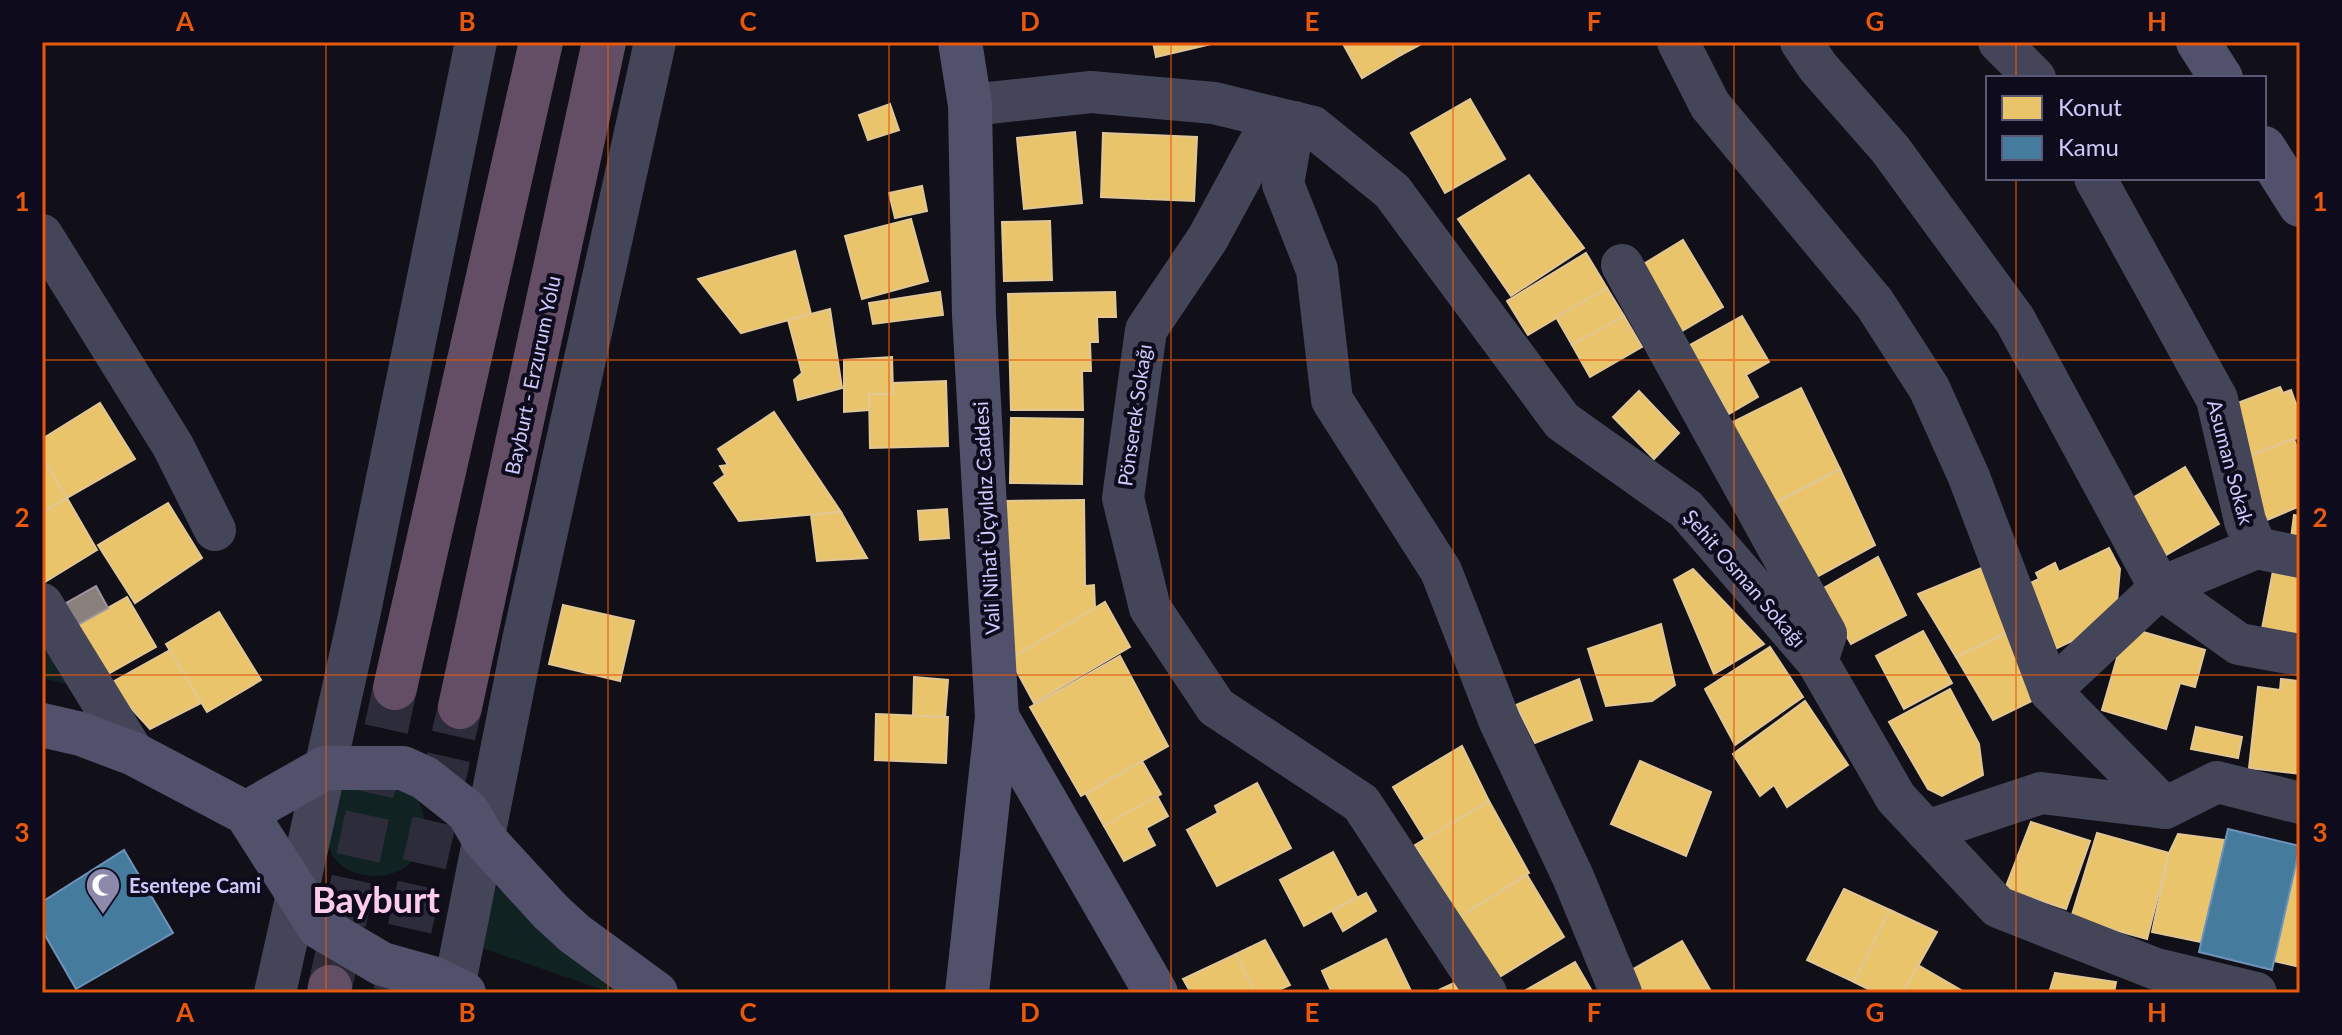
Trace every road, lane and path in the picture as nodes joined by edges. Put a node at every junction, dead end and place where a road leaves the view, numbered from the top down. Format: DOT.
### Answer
graph roads {
  1 [pos="476,42"];
  2 [pos="541,42"];
  3 [pos="604,42"];
  4 [pos="655,42"];
  5 [pos="960,42"];
  6 [pos="1678,42"];
  7 [pos="1801,42"];
  8 [pos="1999,42"];
  9 [pos="2198,42"];
  10 [pos="2033,76"];
  11 [pos="2220,76"];
  12 [pos="970,105"];
  13 [pos="1283,120"];
  14 [pos="2266,151"];
  15 [pos="2096,180"];
  16 [pos="2300,205"];
  17 [pos="42,235"];
  18 [pos="1622,265"];
  19 [pos="215,530"];
  20 [pos="2256,548"];
  21 [pos="2300,557"];
  22 [pos="2160,588"];
  23 [pos="42,604"];
  24 [pos="2300,655"];
  25 [pos="1817,661"];
  26 [pos="395,688"];
  27 [pos="2050,691"];
  28 [pos="460,707"];
  29 [pos="997,717"];
  30 [pos="42,725"];
  31 [pos="134,754"];
  32 [pos="325,768"];
  33 [pos="2300,803"];
  34 [pos="2165,808"];
  35 [pos="246,813"];
  36 [pos="1927,831"];
  37 [pos="483,838"];
  38 [pos="297,893"];
  39 [pos="457,992"];
  40 [pos="275,993"];
  41 [pos="656,993"];
  42 [pos="967,993"];
  43 [pos="1156,993"];
  44 [pos="1486,993"];
  45 [pos="1621,993"];
  46 [pos="2256,993"];
  1 -- 32 [label="street"];
  2 -- 26 [label="highway"];
  3 -- 28 [label="highway, Bayburt - Erzurum Yolu"];
  4 -- 37 [label="street"];
  5 -- 12 [label="main road, Vali Nihat Üçyıldız Caddesi"];
  6 -- 27 [label="street"];
  7 -- 22 [label="street"];
  8 -- 10 [label="street"];
  9 -- 11 [label="main road"];
  12 -- 13 [label="street, Şehit Osman Sokağı"];
  12 -- 29 [label="main road, Vali Nihat Üçyıldız Caddesi"];
  13 -- 25 [label="street, Şehit Osman Sokağı"];
  13 -- 44 [label="street, Pönserek Sokağı"];
  13 -- 45 [label="street"];
  14 -- 16 [label="main road"];
  15 -- 20 [label="street, Asuman Sokak"];
  17 -- 19 [label="street"];
  18 -- 25 [label="street"];
  20 -- 21 [label="street"];
  20 -- 22 [label="street, Asuman Sokak"];
  22 -- 24 [label="street"];
  22 -- 27 [label="street, Asuman Sokak"];
  23 -- 31 [label="street"];
  25 -- 36 [label="street, Şehit Osman Sokağı"];
  27 -- 34 [label="street"];
  29 -- 42 [label="main road, Vali Nihat Üçyıldız Caddesi"];
  29 -- 43 [label="main road"];
  30 -- 31 [label="main road"];
  31 -- 35 [label="main road"];
  32 -- 35 [label="main road"];
  32 -- 37 [label="main road"];
  32 -- 38 [label="street"];
  33 -- 34 [label="street"];
  34 -- 36 [label="street"];
  35 -- 38 [label="main road"];
  36 -- 46 [label="street, Şehit Osman Sokağı"];
  37 -- 39 [label="street"];
  37 -- 41 [label="main road"];
  38 -- 39 [label="main road"];
  38 -- 40 [label="street"];
}
